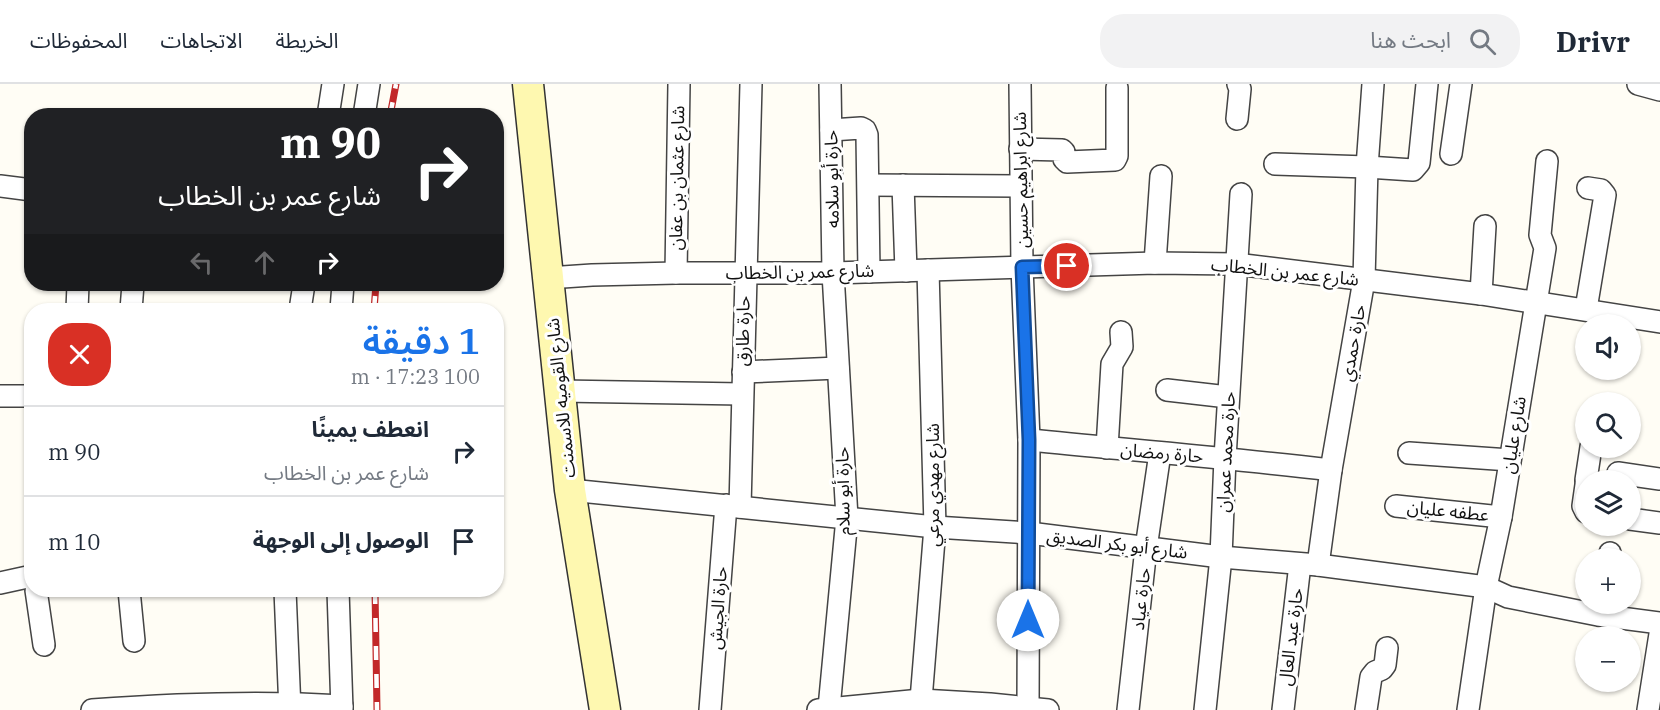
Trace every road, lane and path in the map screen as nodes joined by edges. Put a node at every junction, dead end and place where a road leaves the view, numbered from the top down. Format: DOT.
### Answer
graph roads {
  1 [pos="333,84"];
  2 [pos="369,84"];
  3 [pos="528,84"];
  4 [pos="679,84"];
  5 [pos="751,84"];
  6 [pos="830,84"];
  7 [pos="1020,84"];
  8 [pos="1238,84"];
  9 [pos="1373,84"];
  10 [pos="1427,84"];
  11 [pos="1461,84"];
  12 [pos="1638,84"];
  13 [pos="1117,88"];
  14 [pos="1660,90"];
  15 [pos="329,108"];
  16 [pos="365,108"];
  17 [pos="1237,119"];
  18 [pos="831,130"];
  19 [pos="1020,149"];
  20 [pos="1451,154"];
  21 [pos="1547,161"];
  22 [pos="1275,164"];
  23 [pos="1367,167"];
  24 [pos="1161,176"];
  25 [pos="869,185"];
  26 [pos="903,185"];
  27 [pos="0,186"];
  28 [pos="1021,186"];
  29 [pos="1588,188"];
  30 [pos="24,189"];
  31 [pos="1241,194"];
  32 [pos="1485,226"];
  33 [pos="1155,263"];
  34 [pos="1236,264"];
  35 [pos="1022,267"];
  36 [pos="906,270"];
  37 [pos="928,270"];
  38 [pos="869,272"];
  39 [pos="675,273"];
  40 [pos="745,273"];
  41 [pos="833,273"];
  42 [pos="548,278"];
  43 [pos="1364,280"];
  44 [pos="1481,294"];
  45 [pos="1536,302"];
  46 [pos="1586,309"];
  47 [pos="1660,322"];
  48 [pos="1121,332"];
  49 [pos="838,369"];
  50 [pos="743,372"];
  51 [pos="1167,390"];
  52 [pos="561,391"];
  53 [pos="742,394"];
  54 [pos="0,396"];
  55 [pos="24,396"];
  56 [pos="1228,397"];
  57 [pos="1029,440"];
  58 [pos="1107,448"];
  59 [pos="1160,453"];
  60 [pos="1409,453"];
  61 [pos="1225,458"];
  62 [pos="1510,460"];
  63 [pos="1331,470"];
  64 [pos="1641,476"];
  65 [pos="1660,478"];
  66 [pos="570,490"];
  67 [pos="733,506"];
  68 [pos="1396,506"];
  69 [pos="1501,517"];
  70 [pos="847,518"];
  71 [pos="1641,520"];
  72 [pos="1660,523"];
  73 [pos="935,527"];
  74 [pos="1029,533"];
  75 [pos="1146,548"];
  76 [pos="1221,557"];
  77 [pos="1309,564"];
  78 [pos="24,578"];
  79 [pos="0,583"];
  80 [pos="1486,587"];
  81 [pos="37,597"];
  82 [pos="130,597"];
  83 [pos="285,597"];
  84 [pos="338,597"];
  85 [pos="1575,606"];
  86 [pos="1621,614"];
  87 [pos="1660,623"];
  88 [pos="1660,634"];
  89 [pos="134,641"];
  90 [pos="44,645"];
  91 [pos="1386,648"];
  92 [pos="930,704"];
  93 [pos="290,706"];
  94 [pos="990,707"];
  95 [pos="139,708"];
  96 [pos="342,708"];
  97 [pos="829,709"];
  98 [pos="1038,709"];
  99 [pos="1471,709"];
  100 [pos="92,710"];
  101 [pos="605,710"];
  102 [pos="710,710"];
  103 [pos="1128,710"];
  104 [pos="1205,710"];
  105 [pos="1283,710"];
  106 [pos="1366,710"];
  107 [pos="1648,710"];
  1 -- 15 [label="street"];
  2 -- 16 [label="street"];
  3 -- 42 [label="main road, شارع القوميه للاسمنت"];
  4 -- 39 [label="street, شارع عثمان بن عفان"];
  5 -- 40 [label="street, حارة طارق"];
  6 -- 18 [label="street, حارة أبو سلامه"];
  7 -- 19 [label="street, شارع ابراهيم حسين"];
  8 -- 17 [label="street"];
  9 -- 23 [label="street, حارة حمدي"];
  10 -- 23 [label="street"];
  11 -- 20 [label="street"];
  12 -- 14 [label="street"];
  13 -- 19 [label="street"];
  18 -- 25 [label="street"];
  18 -- 41 [label="street, حارة أبو سلامه"];
  19 -- 28 [label="street, شارع ابراهيم حسين"];
  21 -- 45 [label="street, شارع عليان"];
  22 -- 23 [label="street"];
  23 -- 43 [label="street, حارة حمدي"];
  24 -- 33 [label="street"];
  25 -- 26 [label="street"];
  25 -- 38 [label="street"];
  26 -- 28 [label="street"];
  26 -- 36 [label="street"];
  27 -- 30 [label="street"];
  28 -- 35 [label="street, شارع ابراهيم حسين"];
  29 -- 46 [label="street"];
  31 -- 34 [label="street, حارة محمد عمران"];
  32 -- 44 [label="street"];
  33 -- 34 [label="street, شارع عمر بن الخطاب"];
  33 -- 35 [label="street, شارع عمر بن الخطاب"];
  34 -- 43 [label="street, شارع عمر بن الخطاب"];
  34 -- 56 [label="street, حارة محمد عمران"];
  35 -- 37 [label="street, شارع عمر بن الخطاب"];
  35 -- 57 [label="street, شارع ابراهيم حسين"];
  36 -- 37 [label="street, شارع عمر بن الخطاب"];
  36 -- 38 [label="street, شارع عمر بن الخطاب"];
  37 -- 73 [label="street, شارع مهدي مرعي"];
  38 -- 41 [label="street, شارع عمر بن الخطاب"];
  39 -- 40 [label="street, شارع عمر بن الخطاب"];
  39 -- 42 [label="street, شارع عمر بن الخطاب"];
  40 -- 41 [label="street, شارع عمر بن الخطاب"];
  40 -- 50 [label="street, حارة طارق"];
  41 -- 49 [label="street, حارة أبو سلام"];
  42 -- 52 [label="main road, شارع القوميه للاسمنت"];
  43 -- 44 [label="street, شارع عمر بن الخطاب"];
  43 -- 63 [label="street, حارة حمدي"];
  44 -- 45 [label="street, شارع عمر بن الخطاب"];
  45 -- 46 [label="street, شارع عمر بن الخطاب"];
  45 -- 62 [label="street, شارع عليان"];
  46 -- 47 [label="street, شارع عمر بن الخطاب"];
  48 -- 58 [label="street"];
  49 -- 50 [label="street"];
  49 -- 70 [label="street, حارة أبو سلام"];
  50 -- 53 [label="street, حارة طارق"];
  51 -- 56 [label="street"];
  52 -- 53 [label="street"];
  52 -- 66 [label="main road, شارع القوميه للاسمنت"];
  53 -- 67 [label="street, حارة طارق"];
  54 -- 55 [label="street"];
  56 -- 61 [label="street, حارة محمد عمران"];
  57 -- 58 [label="street, حارة رمضان"];
  57 -- 74 [label="street, شارع ابراهيم حسين"];
  58 -- 59 [label="street, حارة رمضان"];
  59 -- 61 [label="street, حارة رمضان"];
  59 -- 75 [label="street, حارة عياد"];
  60 -- 62 [label="street"];
  61 -- 63 [label="street, حارة رمضان"];
  61 -- 76 [label="street, حارة محمد عمران"];
  62 -- 69 [label="street, شارع عليان"];
  63 -- 77 [label="street, حارة حمدي"];
  64 -- 65 [label="street"];
  66 -- 67 [label="street, شارع أبو بكر الصديق"];
  66 -- 101 [label="main road, شارع القوميه للاسمنت"];
  67 -- 70 [label="street, شارع أبو بكر الصديق"];
  67 -- 102 [label="street, حارة الجيش"];
  68 -- 69 [label="street, عطفه عليان"];
  69 -- 80 [label="street, شارع عليان"];
  70 -- 73 [label="street, شارع أبو بكر الصديق"];
  70 -- 97 [label="street, حارة أبو سلام"];
  71 -- 72 [label="street"];
  73 -- 74 [label="street, شارع أبو بكر الصديق"];
  73 -- 92 [label="street, شارع مهدي مرعي"];
  74 -- 75 [label="street, شارع أبو بكر الصديق"];
  74 -- 98 [label="street, شارع ابراهيم حسين"];
  75 -- 76 [label="street, شارع أبو بكر الصديق"];
  75 -- 103 [label="street, حارة عياد"];
  76 -- 77 [label="street, شارع أبو بكر الصديق"];
  76 -- 104 [label="street, حارة محمد عمران"];
  77 -- 80 [label="street, شارع أبو بكر الصديق"];
  77 -- 105 [label="street, حارة عبد العال"];
  78 -- 79 [label="street"];
  80 -- 85 [label="street, شارع أبو بكر الصديق"];
  80 -- 99 [label="street, شارع عليان"];
  81 -- 90 [label="street"];
  82 -- 89 [label="street"];
  83 -- 93 [label="street"];
  84 -- 96 [label="street"];
  86 -- 87 [label="street, شارع أبو بكر الصديق"];
  88 -- 107 [label="street"];
  91 -- 106 [label="street"];
  92 -- 94 [label="street"];
  92 -- 97 [label="street"];
  93 -- 95 [label="street"];
  93 -- 96 [label="street"];
  94 -- 98 [label="street"];
  95 -- 100 [label="street"];
}
